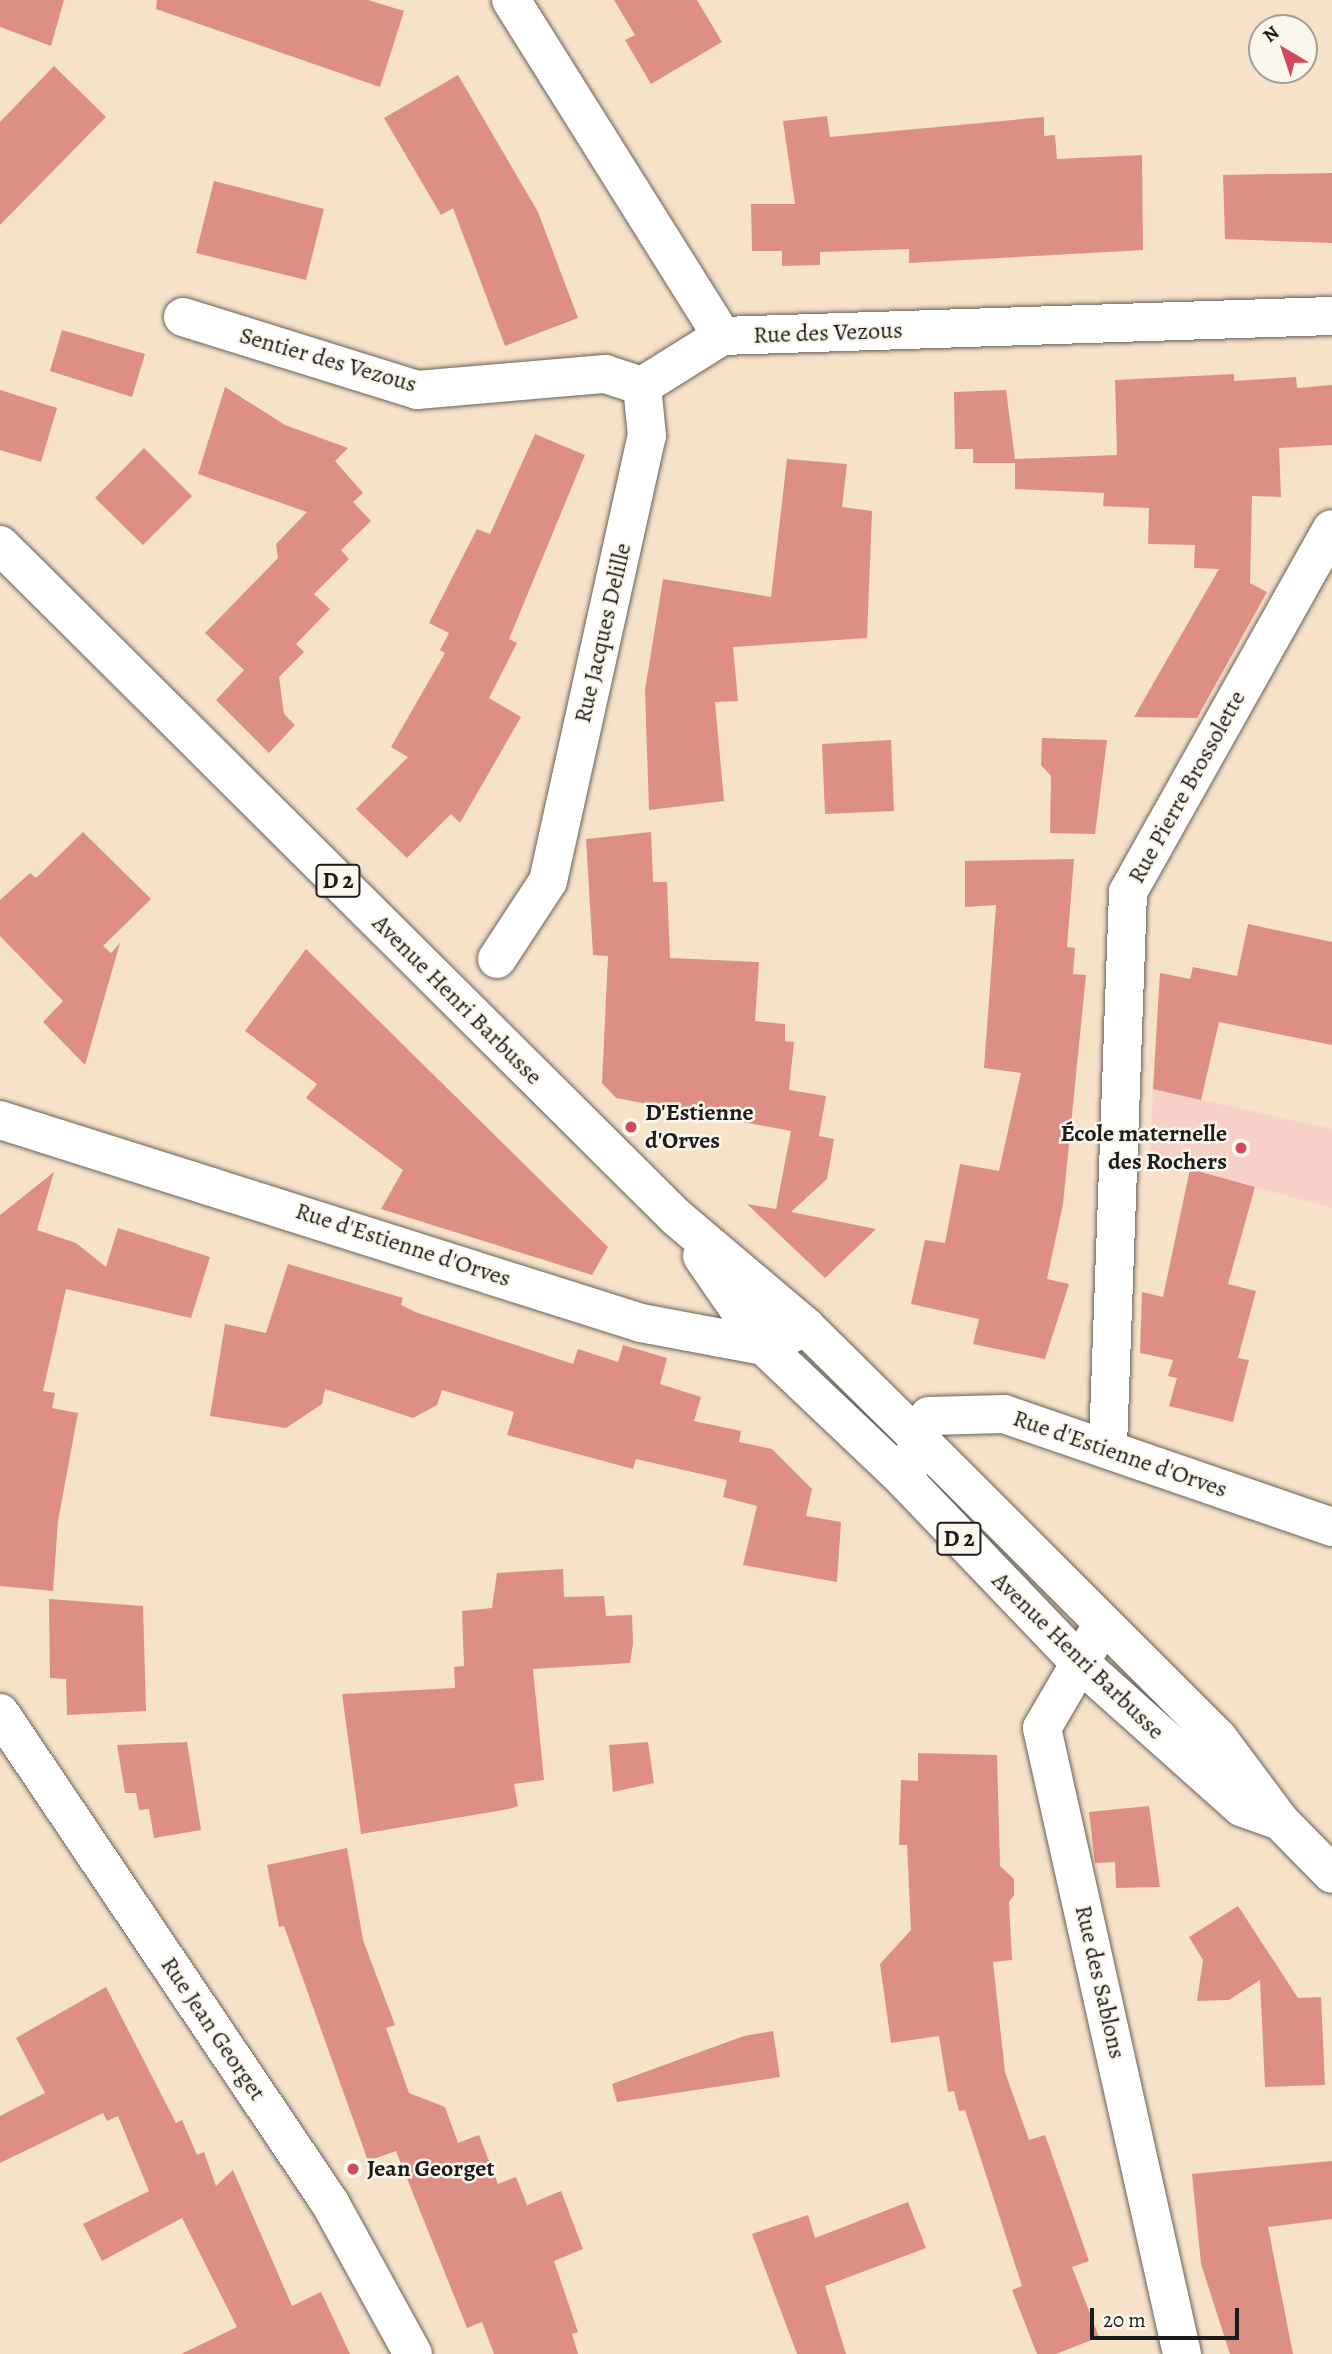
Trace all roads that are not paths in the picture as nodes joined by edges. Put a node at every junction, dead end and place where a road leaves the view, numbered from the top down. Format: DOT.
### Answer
graph roads {
  1 [pos="511,0"];
  2 [pos="1332,316"];
  3 [pos="183,317"];
  4 [pos="722,336"];
  5 [pos="642,386"];
  6 [pos="1332,529"];
  7 [pos="0,545"];
  8 [pos="497,958"];
  9 [pos="0,1120"];
  10 [pos="676,1217"];
  11 [pos="806,1327"];
  12 [pos="764,1346"];
  13 [pos="919,1439"];
  14 [pos="1108,1446"];
  15 [pos="905,1480"];
  16 [pos="1332,1527"];
  17 [pos="1102,1625"];
  18 [pos="1079,1662"];
  19 [pos="0,1713"];
  20 [pos="1280,1821"];
  21 [pos="1332,1874"];
  22 [pos="413,2354"];
  23 [pos="1182,2354"];
  1 -- 4 [label="street, Rue des Vezous"];
  2 -- 4 [label="street, Rue des Vezous"];
  3 -- 5 [label="street, Sentier des Vezous"];
  4 -- 5 [label="street"];
  5 -- 8 [label="street, Rue Jacques Delille"];
  6 -- 14 [label="street, Rue Pierre Brossolette"];
  7 -- 10 [label="street, Avenue Henri Barbusse / D 2"];
  9 -- 12 [label="street, Rue d'Estienne d'Orves"];
  10 -- 11 [label="street, Avenue Henri Barbusse / D 2"];
  10 -- 12 [label="street, Avenue Henri Barbusse / D 2"];
  11 -- 12 [label="street"];
  11 -- 13 [label="street, Avenue Henri Barbusse / D 2"];
  12 -- 15 [label="street, Avenue Henri Barbusse / D 2"];
  13 -- 14 [label="street, Rue d'Estienne d'Orves"];
  13 -- 15 [label="street, Rue d'Estienne d'Orves"];
  13 -- 17 [label="street, Avenue Henri Barbusse / D 2"];
  14 -- 16 [label="street, Rue d'Estienne d'Orves"];
  15 -- 18 [label="street, Avenue Henri Barbusse / D 2"];
  17 -- 18 [label="street, Rue des Sablons"];
  17 -- 20 [label="street, Avenue Henri Barbusse / D 2"];
  18 -- 20 [label="street, Avenue Henri Barbusse / D 2"];
  18 -- 23 [label="street, Rue des Sablons"];
  19 -- 22 [label="street, Rue Jean Georget"];
  20 -- 21 [label="street, Avenue Henri Barbusse / D 2"];
}
